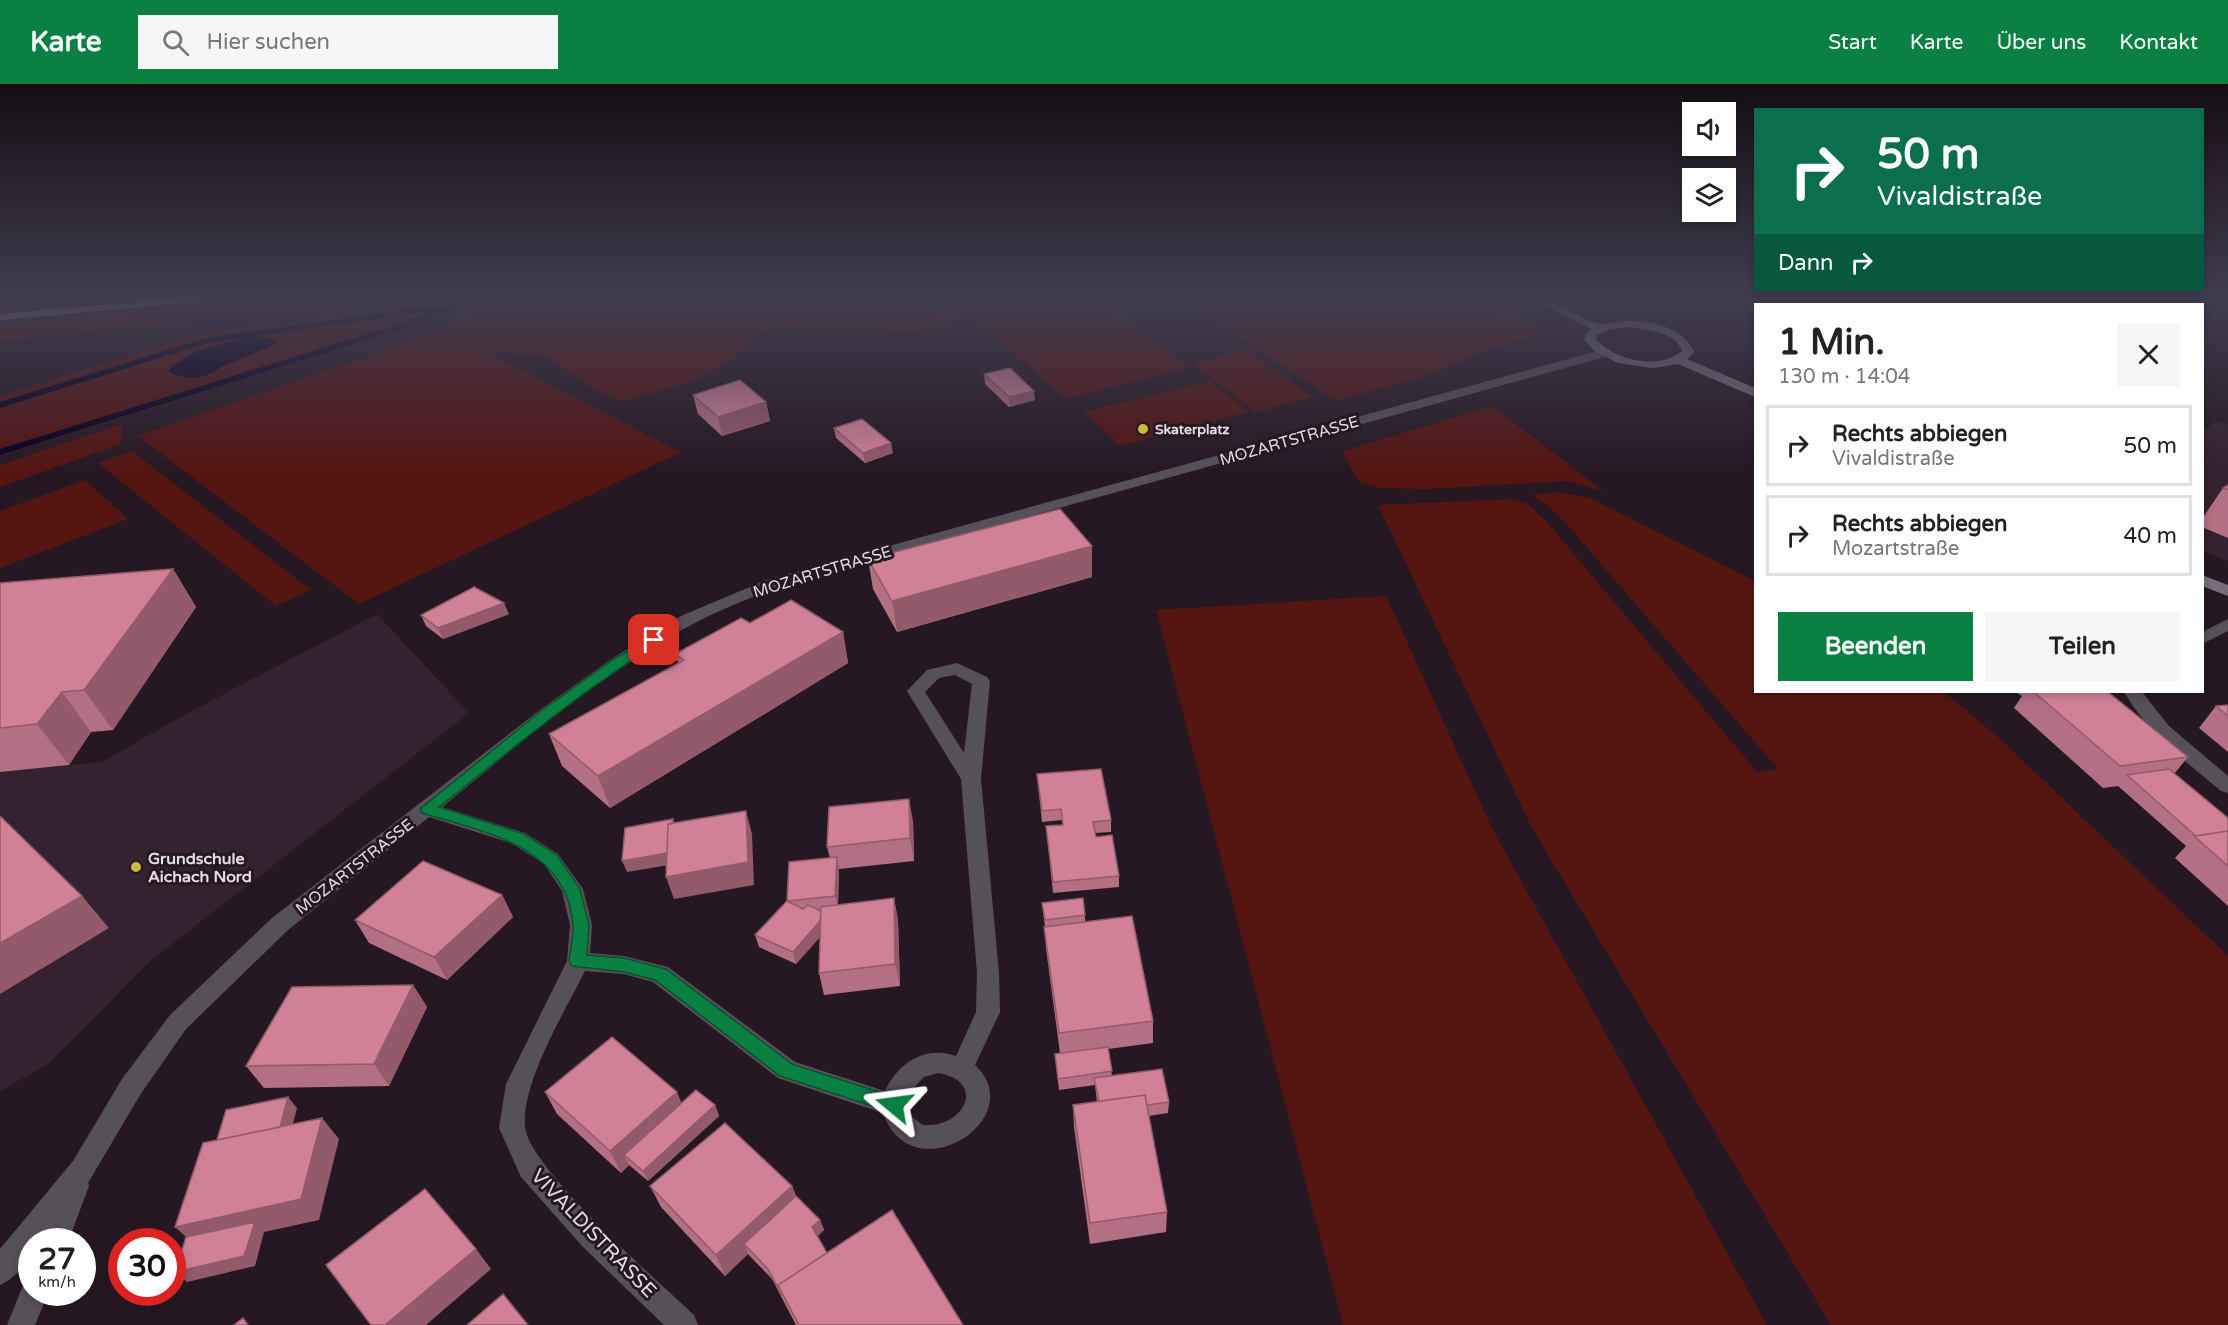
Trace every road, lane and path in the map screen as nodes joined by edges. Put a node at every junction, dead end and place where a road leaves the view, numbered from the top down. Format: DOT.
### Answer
graph roads {
  1 [pos="1590,357"];
  2 [pos="1617,357"];
  3 [pos="1684,357"];
  4 [pos="1679,360"];
  5 [pos="1754,393"];
  6 [pos="2204,581"];
  7 [pos="2228,591"];
  8 [pos="2228,624"];
  9 [pos="2204,638"];
  10 [pos="2134,693"];
  11 [pos="971,779"];
  12 [pos="2228,786"];
  13 [pos="427,809"];
  14 [pos="578,961"];
  15 [pos="963,1068"];
  16 [pos="894,1105"];
  17 [pos="82,1170"];
  18 [pos="59,1228"];
  19 [pos="0,1271"];
  20 [pos="29,1306"];
  21 [pos="21,1325"];
  22 [pos="684,1325"];
  1 -- 13 [label="street, MOZARTSTRASSE"];
  2 -- 4 [label="main road"];
  3 -- 4 [label="main road"];
  4 -- 5 [label="main road"];
  6 -- 7 [label="main road"];
  8 -- 9 [label="street"];
  10 -- 12 [label="street"];
  11 -- 11 [label="street"];
  11 -- 15 [label="street"];
  13 -- 14 [label="street, VIVALDISTRASSE"];
  13 -- 17 [label="street, MOZARTSTRASSE"];
  14 -- 16 [label="street"];
  14 -- 22 [label="street, VIVALDISTRASSE"];
  15 -- 16 [label="street"];
  15 -- 16 [label="street"];
  17 -- 18 [label="street"];
  17 -- 19 [label="street, MOZARTSTRASSE"];
  20 -- 21 [label="street"];
}
